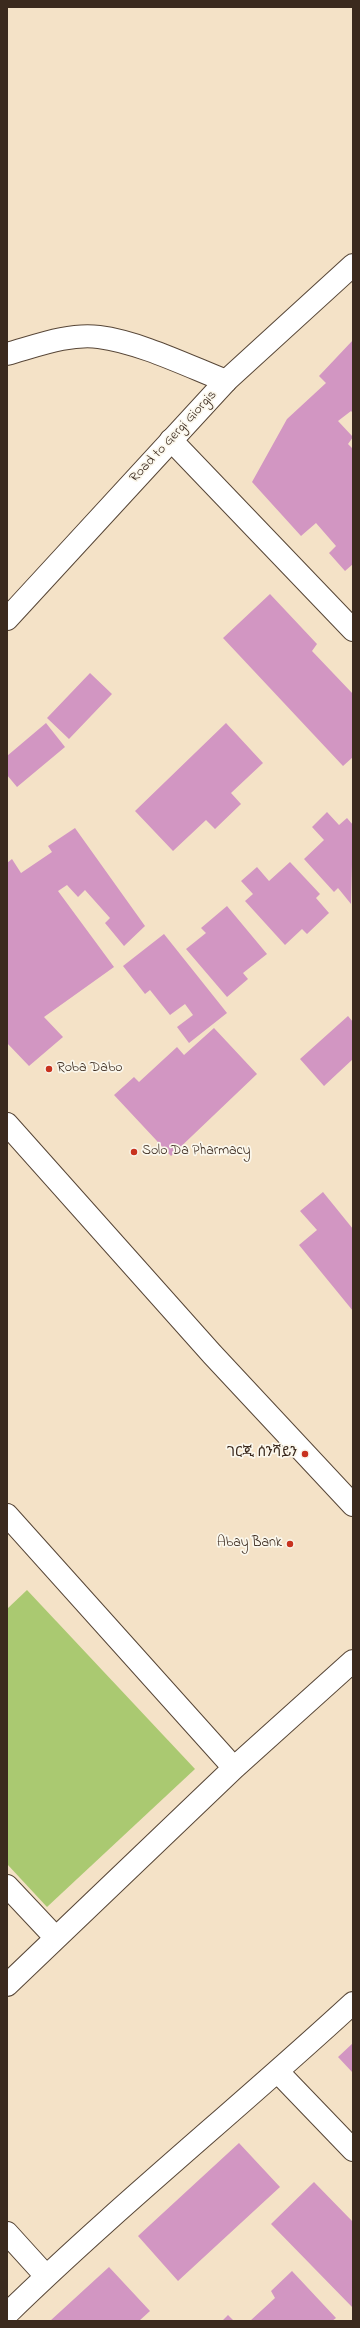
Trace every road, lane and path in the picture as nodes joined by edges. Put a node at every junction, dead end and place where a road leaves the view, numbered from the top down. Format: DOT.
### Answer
graph roads {
  1 [pos="353,265"];
  2 [pos="7,354"];
  3 [pos="226,381"];
  4 [pos="171,440"];
  5 [pos="7,620"];
  6 [pos="353,630"];
  7 [pos="7,1124"];
  8 [pos="353,1505"];
  9 [pos="7,1515"];
  10 [pos="353,1661"];
  11 [pos="234,1768"];
  12 [pos="7,1886"];
  13 [pos="55,1937"];
  14 [pos="7,1985"];
  15 [pos="353,2003"];
  16 [pos="278,2072"];
  17 [pos="353,2150"];
  18 [pos="7,2233"];
  19 [pos="46,2276"];
  20 [pos="7,2314"];
  1 -- 3 [label="street, Road to Gergi Giorgis"];
  2 -- 3 [label="street"];
  3 -- 4 [label="street, Road to Gergi Giorgis"];
  4 -- 5 [label="street, Road to Gergi Giorgis"];
  4 -- 6 [label="street"];
  7 -- 8 [label="street"];
  9 -- 11 [label="street"];
  10 -- 11 [label="street"];
  11 -- 13 [label="street"];
  12 -- 13 [label="street"];
  13 -- 14 [label="street"];
  15 -- 16 [label="street"];
  16 -- 17 [label="street"];
  16 -- 19 [label="street"];
  18 -- 19 [label="street"];
  19 -- 20 [label="street"];
}
